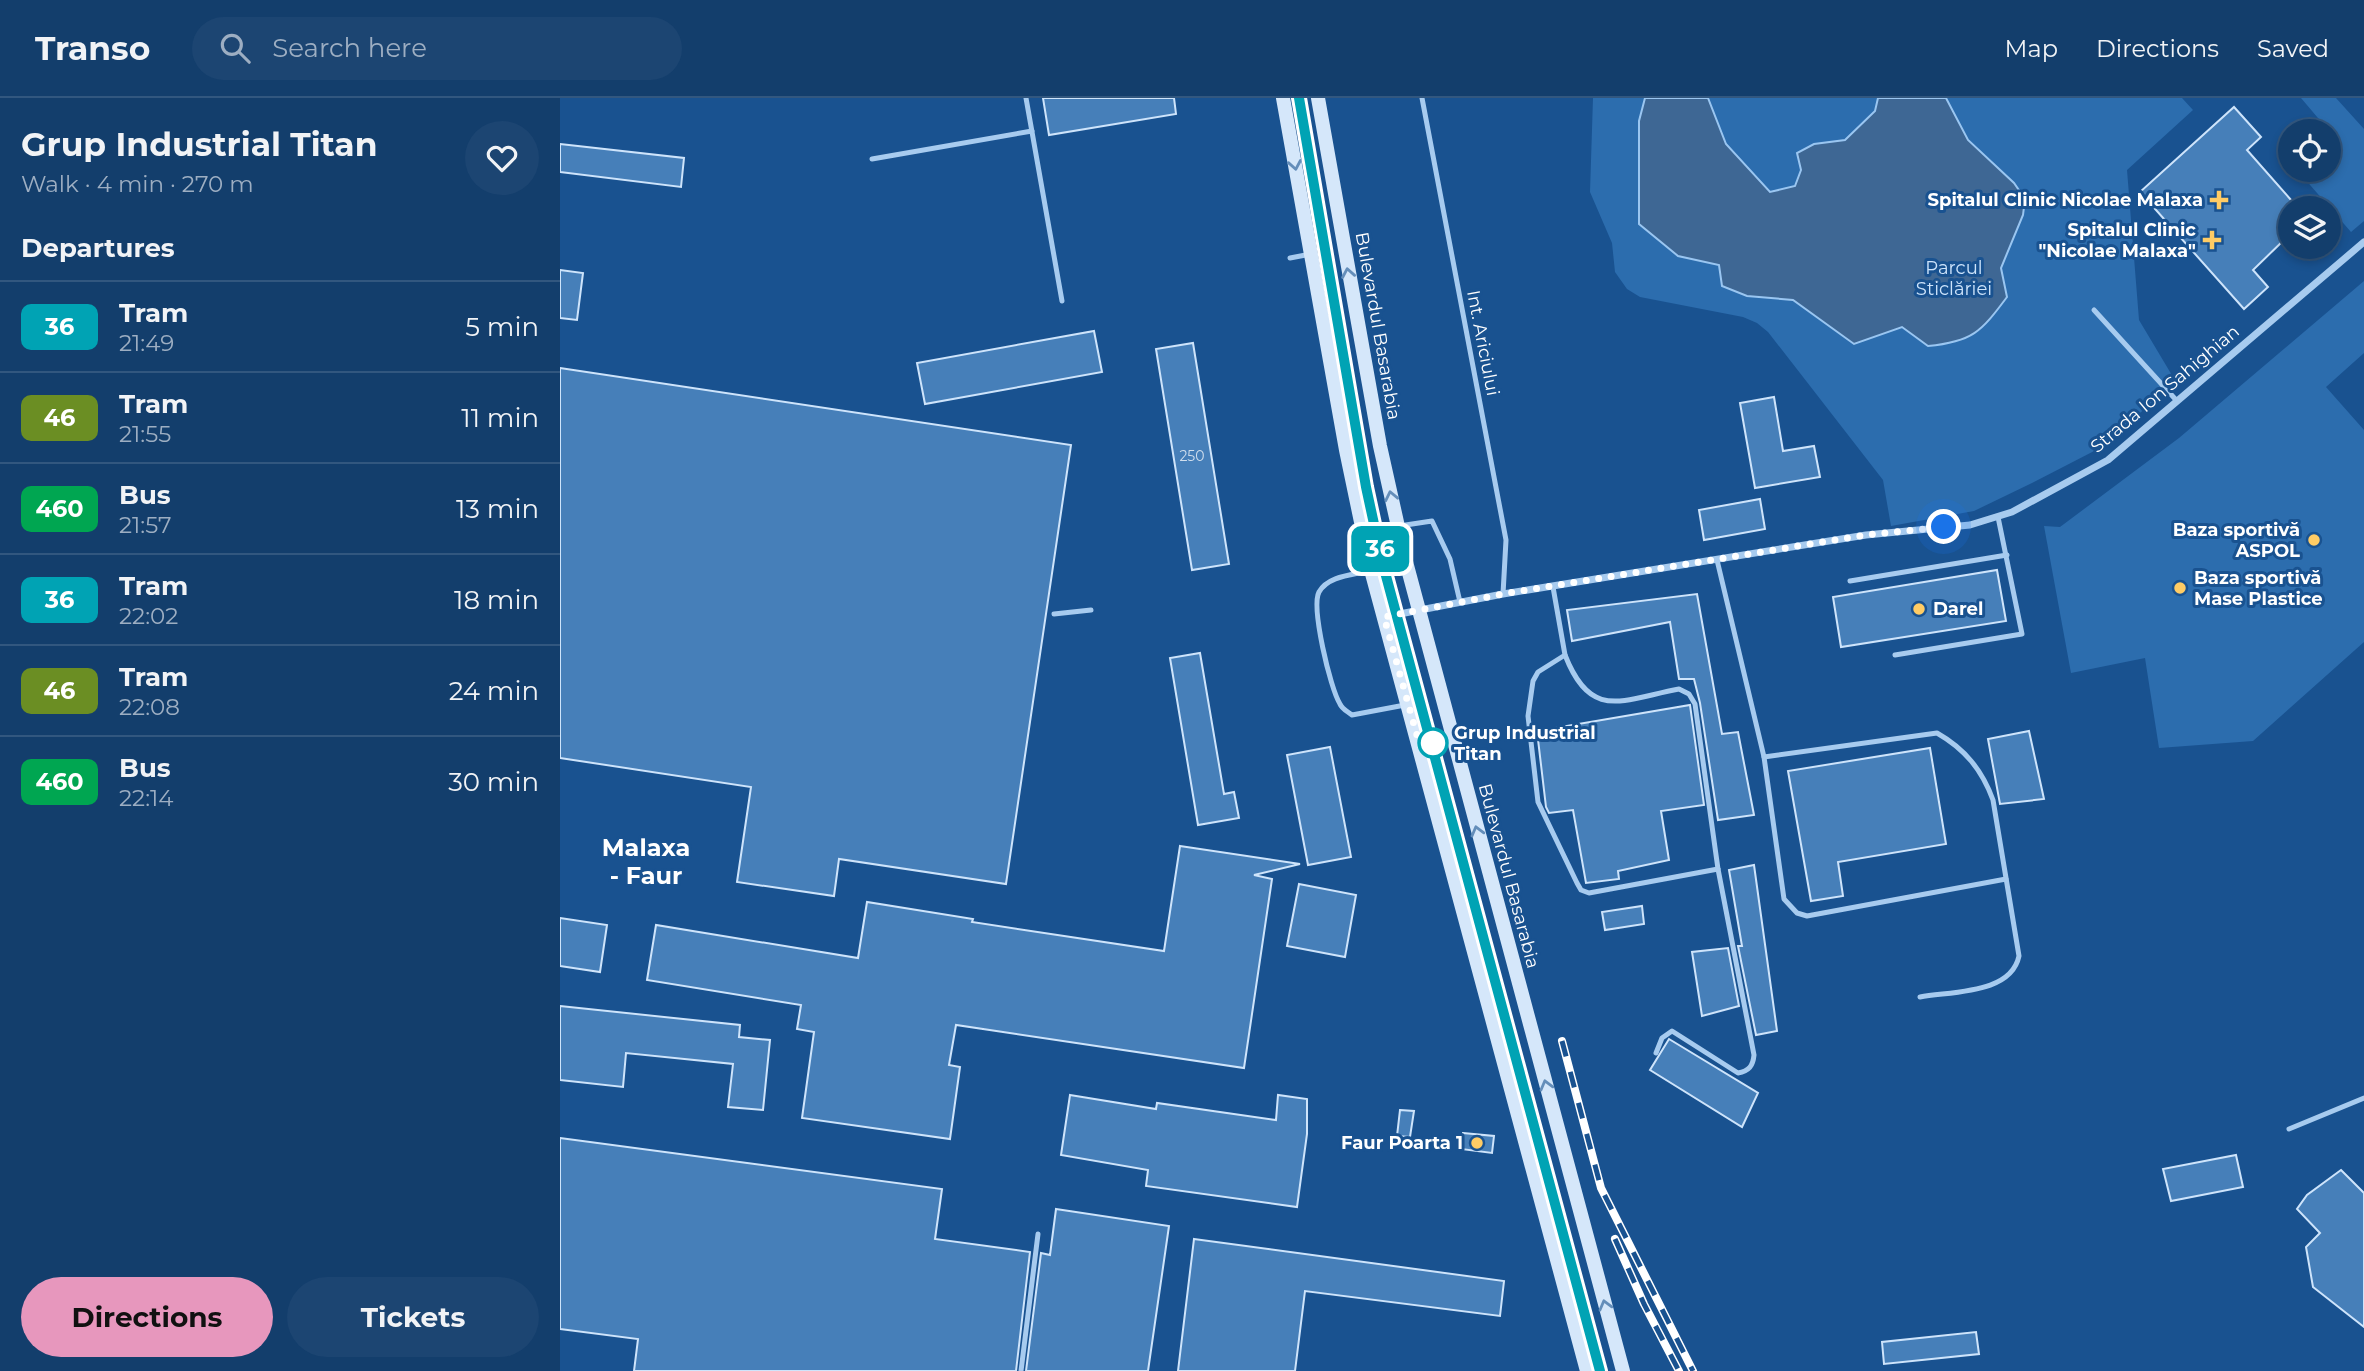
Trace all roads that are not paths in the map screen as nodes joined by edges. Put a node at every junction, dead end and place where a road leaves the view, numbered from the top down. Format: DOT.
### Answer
graph roads {
  1 [pos="1026,98"];
  2 [pos="1283,98"];
  3 [pos="1318,98"];
  4 [pos="1422,98"];
  5 [pos="1032,131"];
  6 [pos="872,159"];
  7 [pos="2364,242"];
  8 [pos="1311,254"];
  9 [pos="1290,258"];
  10 [pos="1062,301"];
  11 [pos="2094,310"];
  12 [pos="2177,401"];
  13 [pos="1998,517"];
  14 [pos="1397,526"];
  15 [pos="2007,555"];
  16 [pos="1717,560"];
  17 [pos="1371,570"];
  18 [pos="1850,581"];
  19 [pos="1553,587"];
  20 [pos="1503,594"];
  21 [pos="1460,601"];
  22 [pos="1091,610"];
  23 [pos="1419,610"];
  24 [pos="1054,614"];
  25 [pos="1384,617"];
  26 [pos="1565,655"];
  27 [pos="1895,655"];
  28 [pos="1409,705"];
  29 [pos="1764,757"];
  30 [pos="1718,869"];
  31 [pos="2006,879"];
  32 [pos="1920,997"];
  33 [pos="1656,1054"];
  34 [pos="2364,1098"];
  35 [pos="2289,1129"];
  36 [pos="1038,1234"];
  37 [pos="1021,1371"];
  38 [pos="1587,1371"];
  39 [pos="1623,1371"];
  1 -- 5 [label="lane"];
  2 -- 8 [label="main road, one-way"];
  14 -- 3 [label="main road, Bulevardul Basarabia, one-way"];
  4 -- 20 [label="lane, Int. Ariciului"];
  5 -- 6 [label="lane"];
  5 -- 10 [label="lane"];
  7 -- 12 [label="street, Strada Ion Sahighian"];
  8 -- 9 [label="lane"];
  8 -- 17 [label="main road"];
  11 -- 12 [label="lane"];
  12 -- 13 [label="street, Strada Ion Sahighian"];
  13 -- 15 [label="lane"];
  13 -- 16 [label="street, Strada Ion Sahighian"];
  14 -- 21 [label="lane"];
  14 -- 23 [label="main road, Bulevardul Basarabia"];
  15 -- 18 [label="lane"];
  15 -- 27 [label="lane"];
  16 -- 19 [label="street, Strada Ion Sahighian"];
  16 -- 29 [label="lane"];
  17 -- 25 [label="main road"];
  17 -- 28 [label="lane"];
  19 -- 20 [label="street, Strada Ion Sahighian"];
  19 -- 26 [label="lane"];
  20 -- 21 [label="street, Strada Ion Sahighian"];
  21 -- 23 [label="street, Strada Ion Sahighian"];
  22 -- 24 [label="lane"];
  23 -- 25 [label="street, Strada Ion Sahighian"];
  39 -- 23 [label="main road, Bulevardul Basarabia, one-way"];
  25 -- 28 [label="main road"];
  26 -- 30 [label="lane"];
  26 -- 30 [label="lane"];
  28 -- 38 [label="main road"];
  29 -- 31 [label="lane"];
  29 -- 31 [label="lane"];
  30 -- 33 [label="lane"];
  31 -- 32 [label="lane"];
  34 -- 35 [label="lane"];
  36 -- 37 [label="lane"];
}
